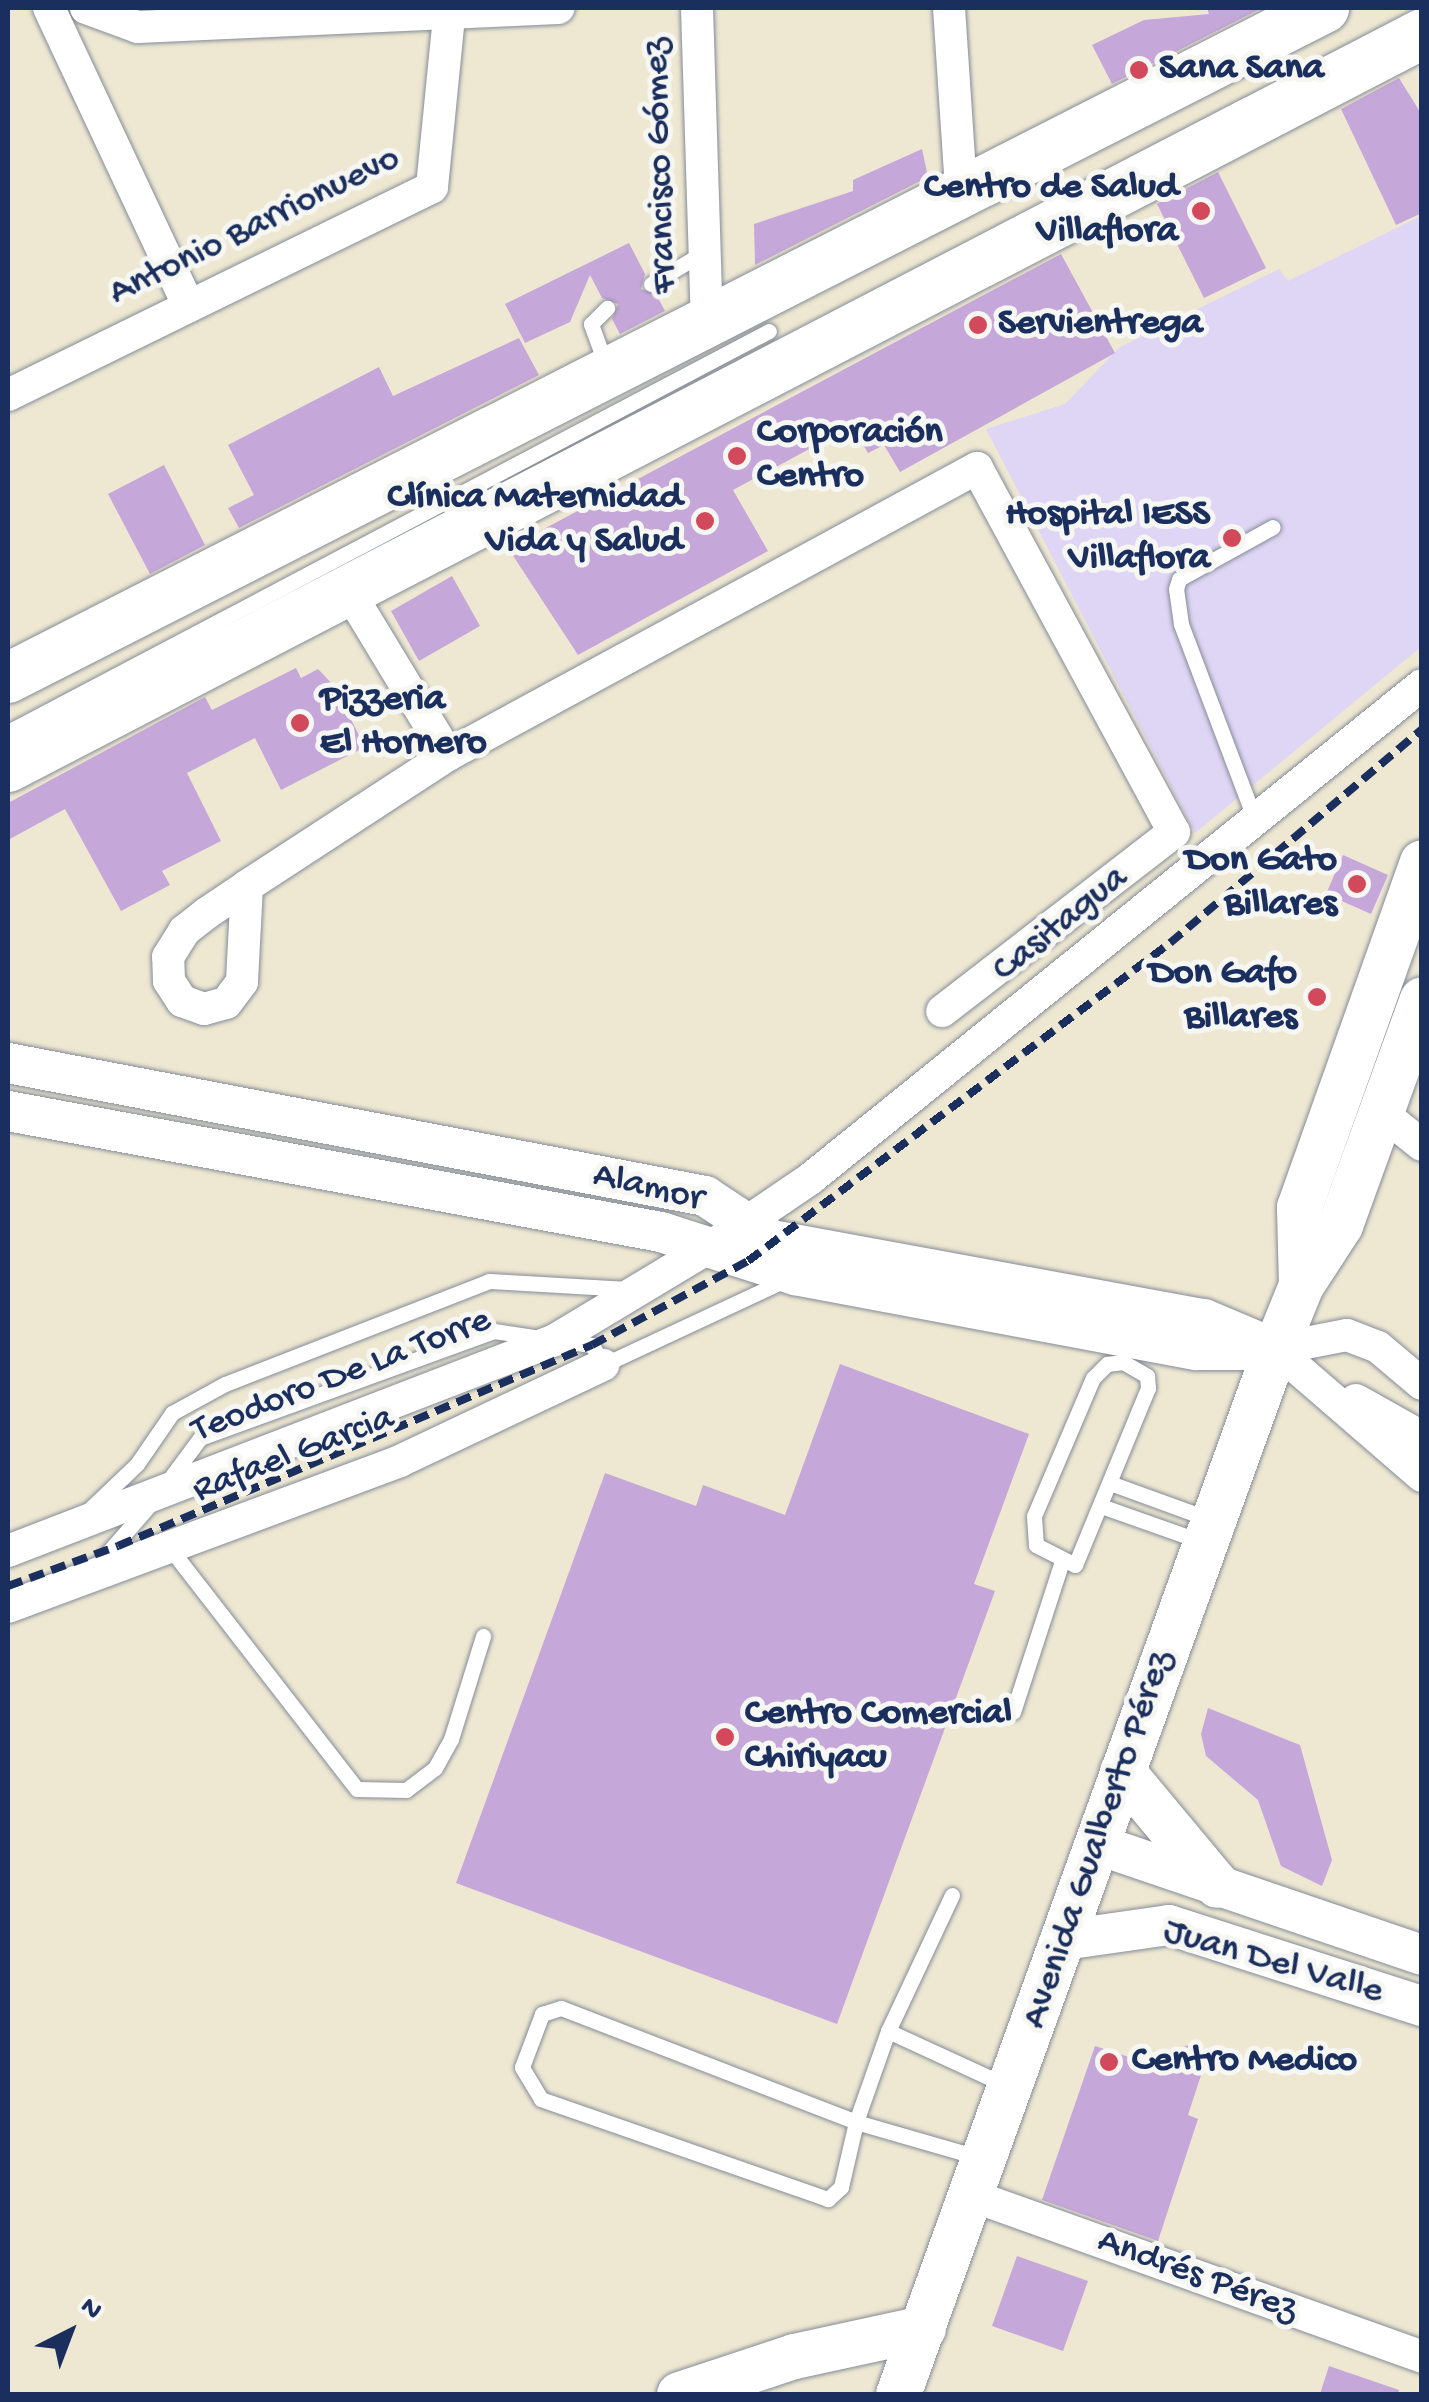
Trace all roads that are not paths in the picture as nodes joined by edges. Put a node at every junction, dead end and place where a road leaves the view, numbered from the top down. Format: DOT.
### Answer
graph roads {
  1 [pos="50,8"];
  2 [pos="86,8"];
  3 [pos="559,8"];
  4 [pos="697,8"];
  5 [pos="949,8"];
  6 [pos="1324,8"];
  7 [pos="450,10"];
  8 [pos="140,17"];
  9 [pos="1413,31"];
  10 [pos="961,191"];
  11 [pos="704,252"];
  12 [pos="650,284"];
  13 [pos="187,302"];
  14 [pos="607,308"];
  15 [pos="707,322"];
  16 [pos="768,331"];
  17 [pos="608,370"];
  18 [pos="8,395"];
  19 [pos="1273,527"];
  20 [pos="348,590"];
  21 [pos="8,678"];
  22 [pos="1422,685"];
  23 [pos="8,732"];
  24 [pos="448,756"];
  25 [pos="8,768"];
  26 [pos="1254,820"];
  27 [pos="1422,862"];
  28 [pos="247,886"];
  29 [pos="1422,999"];
  30 [pos="942,1011"];
  31 [pos="8,1063"];
  32 [pos="8,1111"];
  33 [pos="1382,1113"];
  34 [pos="1422,1146"];
  35 [pos="748,1223"];
  36 [pos="710,1247"];
  37 [pos="795,1275"];
  38 [pos="1301,1285"];
  39 [pos="638,1290"];
  40 [pos="555,1340"];
  41 [pos="1275,1350"];
  42 [pos="603,1364"];
  43 [pos="1422,1384"];
  44 [pos="1422,1437"];
  45 [pos="1422,1476"];
  46 [pos="1110,1483"];
  47 [pos="162,1488"];
  48 [pos="1100,1506"];
  49 [pos="69,1529"];
  50 [pos="1208,1532"];
  51 [pos="169,1547"];
  52 [pos="8,1551"];
  53 [pos="1062,1560"];
  54 [pos="81,1580"];
  55 [pos="8,1607"];
  56 [pos="483,1636"];
  57 [pos="1013,1712"];
  58 [pos="1122,1771"];
  59 [pos="1096,1844"];
  60 [pos="1217,1885"];
  61 [pos="952,1894"];
  62 [pos="1064,1940"];
  63 [pos="1422,1955"];
  64 [pos="1422,2006"];
  65 [pos="888,2031"];
  66 [pos="1012,2088"];
  67 [pos="856,2122"];
  68 [pos="980,2178"];
  69 [pos="923,2328"];
  70 [pos="1422,2357"];
  71 [pos="679,2394"];
  72 [pos="898,2394"];
  1 -- 13 [label="street"];
  2 -- 8 [label="street"];
  3 -- 7 [label="street"];
  4 -- 11 [label="street, Francisco Gómez"];
  5 -- 10 [label="street"];
  6 -- 10 [label="main road"];
  7 -- 8 [label="street"];
  7 -- 13 [label="street, Antonio Barrionuevo"];
  9 -- 20 [label="main road"];
  10 -- 15 [label="main road"];
  11 -- 12 [label="lane"];
  11 -- 15 [label="street, Francisco Gómez"];
  13 -- 18 [label="street, Antonio Barrionuevo"];
  14 -- 17 [label="lane"];
  15 -- 17 [label="main road"];
  16 -- 23 [label="lane"];
  17 -- 21 [label="main road"];
  19 -- 26 [label="lane"];
  20 -- 24 [label="street"];
  20 -- 25 [label="main road"];
  22 -- 26 [label="street, Casitagua"];
  24 -- 28 [label="street"];
  24 -- 30 [label="street"];
  26 -- 35 [label="street, Casitagua"];
  27 -- 38 [label="main road, Avenida Gualberto Pérez"];
  29 -- 33 [label="main road, Avenida Gualberto Pérez"];
  31 -- 35 [label="street, Alamor"];
  32 -- 36 [label="street, Alamor"];
  33 -- 34 [label="street"];
  33 -- 38 [label="main road, Avenida Gualberto Pérez"];
  35 -- 36 [label="street, Teodoro De La Torre"];
  35 -- 41 [label="street, Alamor"];
  36 -- 37 [label="street, Alamor"];
  36 -- 39 [label="street, Teodoro De La Torre"];
  37 -- 41 [label="street, Alamor"];
  37 -- 42 [label="lane"];
  38 -- 41 [label="main road, Avenida Gualberto Pérez"];
  39 -- 40 [label="street, Teodoro De La Torre"];
  39 -- 49 [label="lane, Teodoro De La Torre"];
  40 -- 42 [label="lane"];
  40 -- 47 [label="street, Teodoro De La Torre"];
  41 -- 43 [label="street, Alamor"];
  41 -- 44 [label="street"];
  41 -- 45 [label="street"];
  41 -- 50 [label="main road, Avenida Gualberto Pérez"];
  42 -- 51 [label="street, Rafael Garcia"];
  46 -- 48 [label="lane"];
  46 -- 50 [label="lane"];
  46 -- 53 [label="lane"];
  47 -- 49 [label="street, Teodoro De La Torre"];
  47 -- 54 [label="lane"];
  48 -- 50 [label="lane"];
  48 -- 53 [label="lane"];
  49 -- 52 [label="street, Teodoro De La Torre"];
  50 -- 58 [label="main road, Avenida Gualberto Pérez"];
  51 -- 54 [label="street, Rafael Garcia"];
  51 -- 56 [label="lane"];
  53 -- 57 [label="lane"];
  54 -- 55 [label="street, Rafael Garcia"];
  58 -- 59 [label="main road, Avenida Gualberto Pérez"];
  58 -- 60 [label="main road"];
  59 -- 60 [label="street, Juan Del Valle"];
  59 -- 62 [label="main road, Avenida Gualberto Pérez"];
  60 -- 63 [label="street, Juan Del Valle"];
  61 -- 65 [label="lane"];
  62 -- 64 [label="street, Juan Del Valle"];
  62 -- 66 [label="main road, Avenida Gualberto Pérez"];
  65 -- 66 [label="lane"];
  65 -- 67 [label="lane"];
  66 -- 68 [label="main road, Avenida Gualberto Pérez"];
  67 -- 67 [label="lane"];
  67 -- 68 [label="lane"];
  68 -- 69 [label="main road, Avenida Gualberto Pérez"];
  68 -- 70 [label="street, Andrés Pérez"];
  69 -- 71 [label="main road"];
  69 -- 72 [label="main road, Avenida Gualberto Pérez"];
}
